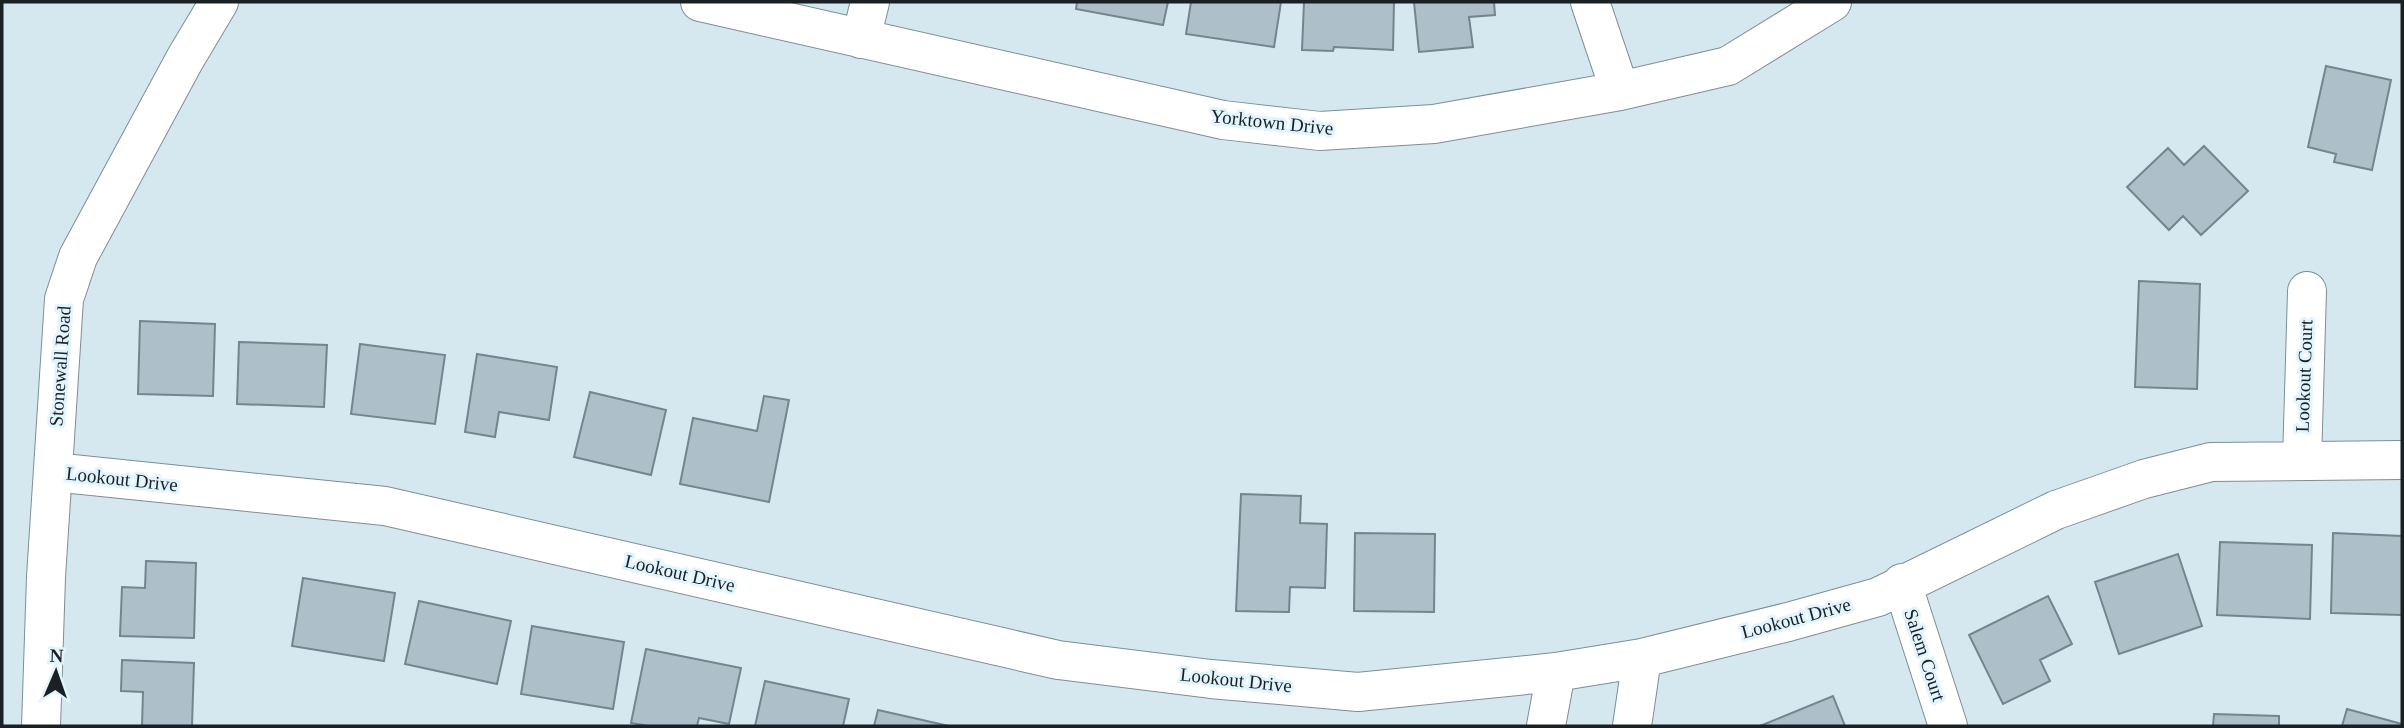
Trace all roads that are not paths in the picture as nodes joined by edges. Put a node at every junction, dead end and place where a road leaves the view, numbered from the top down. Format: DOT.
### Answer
graph roads {
  1 [pos="219,2"];
  2 [pos="700,2"];
  3 [pos="870,2"];
  4 [pos="1590,2"];
  5 [pos="1832,2"];
  6 [pos="861,39"];
  7 [pos="1620,91"];
  8 [pos="2307,291"];
  9 [pos="2402,460"];
  10 [pos="2302,461"];
  11 [pos="53,472"];
  12 [pos="1902,583"];
  13 [pos="1642,658"];
  14 [pos="1556,672"];
  15 [pos="41,726"];
  16 [pos="1546,726"];
  17 [pos="1632,726"];
  18 [pos="1948,726"];
  1 -- 11 [label="street, Stonewall Road"];
  2 -- 6 [label="street, Yorktown Drive"];
  3 -- 6 [label="street"];
  4 -- 7 [label="street"];
  5 -- 7 [label="street, Yorktown Drive"];
  6 -- 7 [label="street, Yorktown Drive"];
  8 -- 10 [label="street, Lookout Court"];
  9 -- 10 [label="street, Lookout Drive"];
  10 -- 12 [label="street, Lookout Drive"];
  11 -- 14 [label="street, Lookout Drive"];
  11 -- 15 [label="street, Stonewall Road"];
  12 -- 13 [label="street, Lookout Drive"];
  12 -- 18 [label="street, Salem Court"];
  13 -- 14 [label="street, Lookout Drive"];
  13 -- 17 [label="street"];
  14 -- 16 [label="street"];
}
